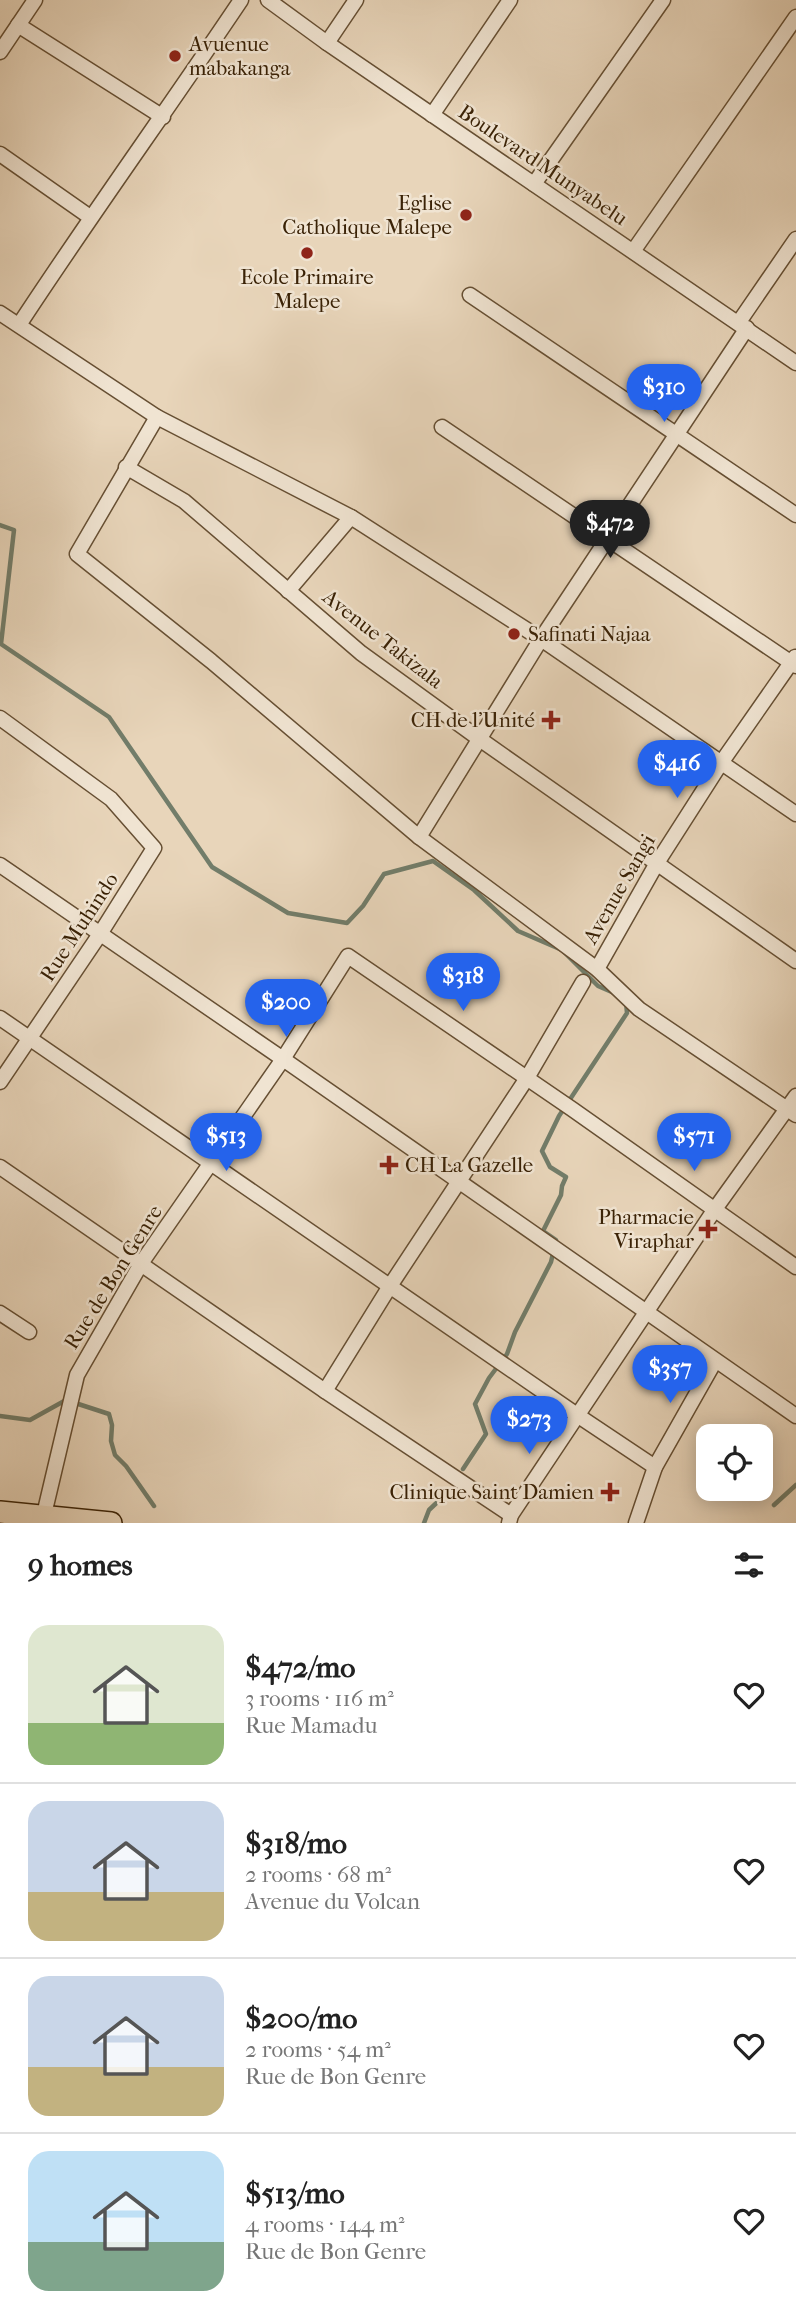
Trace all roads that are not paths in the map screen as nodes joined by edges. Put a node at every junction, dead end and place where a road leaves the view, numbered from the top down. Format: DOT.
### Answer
graph roads {
  1 [pos="35,0"];
  2 [pos="241,0"];
  3 [pos="268,0"];
  4 [pos="356,0"];
  5 [pos="510,0"];
  6 [pos="663,0"];
  7 [pos="796,17"];
  8 [pos="18,25"];
  9 [pos="327,43"];
  10 [pos="0,51"];
  11 [pos="432,115"];
  12 [pos="163,117"];
  13 [pos="0,154"];
  14 [pos="534,184"];
  15 [pos="90,217"];
  16 [pos="796,239"];
  17 [pos="634,250"];
  18 [pos="470,295"];
  19 [pos="0,313"];
  20 [pos="19,325"];
  21 [pos="743,325"];
  22 [pos="796,363"];
  23 [pos="157,417"];
  24 [pos="442,427"];
  25 [pos="678,434"];
  26 [pos="126,467"];
  27 [pos="796,515"];
  28 [pos="351,517"];
  29 [pos="608,538"];
  30 [pos="288,591"];
  31 [pos="541,639"];
  32 [pos="795,661"];
  33 [pos="0,718"];
  34 [pos="481,740"];
  35 [pos="721,763"];
  36 [pos="796,814"];
  37 [pos="419,838"];
  38 [pos="657,863"];
  39 [pos="0,865"];
  40 [pos="100,934"];
  41 [pos="796,961"];
  42 [pos="597,969"];
  43 [pos="583,982"];
  44 [pos="0,1018"];
  45 [pos="30,1040"];
  46 [pos="283,1059"];
  47 [pos="527,1078"];
  48 [pos="0,1082"];
  49 [pos="796,1096"];
  50 [pos="791,1112"];
  51 [pos="212,1163"];
  52 [pos="0,1167"];
  53 [pos="458,1182"];
  54 [pos="715,1209"];
  55 [pos="142,1262"];
  56 [pos="796,1267"];
  57 [pos="390,1286"];
  58 [pos="648,1312"];
  59 [pos="0,1313"];
  60 [pos="29,1332"];
  61 [pos="715,1361"];
  62 [pos="325,1391"];
  63 [pos="576,1415"];
  64 [pos="796,1416"];
  65 [pos="655,1466"];
  66 [pos="0,1512"];
  67 [pos="510,1519"];
  68 [pos="43,1520"];
  69 [pos="111,1523"];
  70 [pos="636,1523"];
  1 -- 8 [label="street"];
  2 -- 12 [label="street"];
  3 -- 9 [label="street, Boulevard Munyabelu"];
  4 -- 9 [label="street"];
  5 -- 11 [label="street"];
  6 -- 14 [label="street"];
  7 -- 17 [label="street"];
  8 -- 10 [label="street"];
  8 -- 12 [label="street"];
  9 -- 11 [label="street, Boulevard Munyabelu"];
  11 -- 14 [label="street, Boulevard Munyabelu"];
  12 -- 15 [label="street"];
  13 -- 15 [label="street"];
  14 -- 17 [label="street, Boulevard Munyabelu"];
  15 -- 20 [label="street"];
  16 -- 21 [label="street"];
  17 -- 21 [label="street, Boulevard Munyabelu"];
  18 -- 25 [label="street"];
  19 -- 20 [label="street"];
  20 -- 23 [label="street"];
  21 -- 22 [label="street, Boulevard Munyabelu"];
  21 -- 25 [label="street"];
  23 -- 26 [label="street"];
  23 -- 28 [label="street"];
  24 -- 29 [label="street"];
  25 -- 27 [label="street"];
  25 -- 29 [label="street"];
  26 -- 30 [label="street, Avenue Takizala"];
  26 -- 37 [label="street"];
  28 -- 30 [label="street"];
  28 -- 31 [label="street"];
  29 -- 31 [label="street"];
  29 -- 32 [label="street"];
  30 -- 34 [label="street, Avenue Takizala"];
  31 -- 34 [label="street"];
  31 -- 35 [label="street"];
  32 -- 35 [label="street, Avenue Sangi"];
  33 -- 40 [label="street, Rue Muhindo"];
  34 -- 37 [label="street"];
  34 -- 38 [label="street, Avenue Takizala"];
  35 -- 36 [label="street"];
  35 -- 38 [label="street, Avenue Sangi"];
  37 -- 42 [label="street"];
  38 -- 41 [label="street, Avenue Takizala"];
  38 -- 42 [label="street, Avenue Sangi"];
  39 -- 40 [label="street"];
  40 -- 45 [label="street, Rue Muhindo"];
  40 -- 46 [label="street"];
  42 -- 50 [label="street"];
  43 -- 47 [label="street"];
  44 -- 45 [label="street"];
  45 -- 48 [label="street, Rue Muhindo"];
  45 -- 51 [label="street"];
  46 -- 47 [label="street, Rue de Bon Genre"];
  46 -- 51 [label="street, Rue de Bon Genre"];
  46 -- 53 [label="street"];
  47 -- 53 [label="street"];
  47 -- 54 [label="street"];
  49 -- 50 [label="street"];
  50 -- 54 [label="street"];
  51 -- 55 [label="street, Rue de Bon Genre"];
  51 -- 57 [label="street"];
  52 -- 55 [label="street"];
  53 -- 57 [label="street"];
  53 -- 58 [label="street"];
  54 -- 56 [label="street"];
  54 -- 58 [label="street"];
  55 -- 62 [label="street"];
  55 -- 68 [label="street, Rue de Bon Genre"];
  57 -- 62 [label="street"];
  57 -- 63 [label="street"];
  58 -- 61 [label="street"];
  58 -- 63 [label="street"];
  59 -- 60 [label="street"];
  61 -- 64 [label="street"];
  61 -- 65 [label="street"];
  62 -- 67 [label="street"];
  63 -- 65 [label="street"];
  63 -- 67 [label="street"];
  65 -- 70 [label="street"];
  66 -- 68 [label="highway"];
  68 -- 69 [label="highway"];
}
